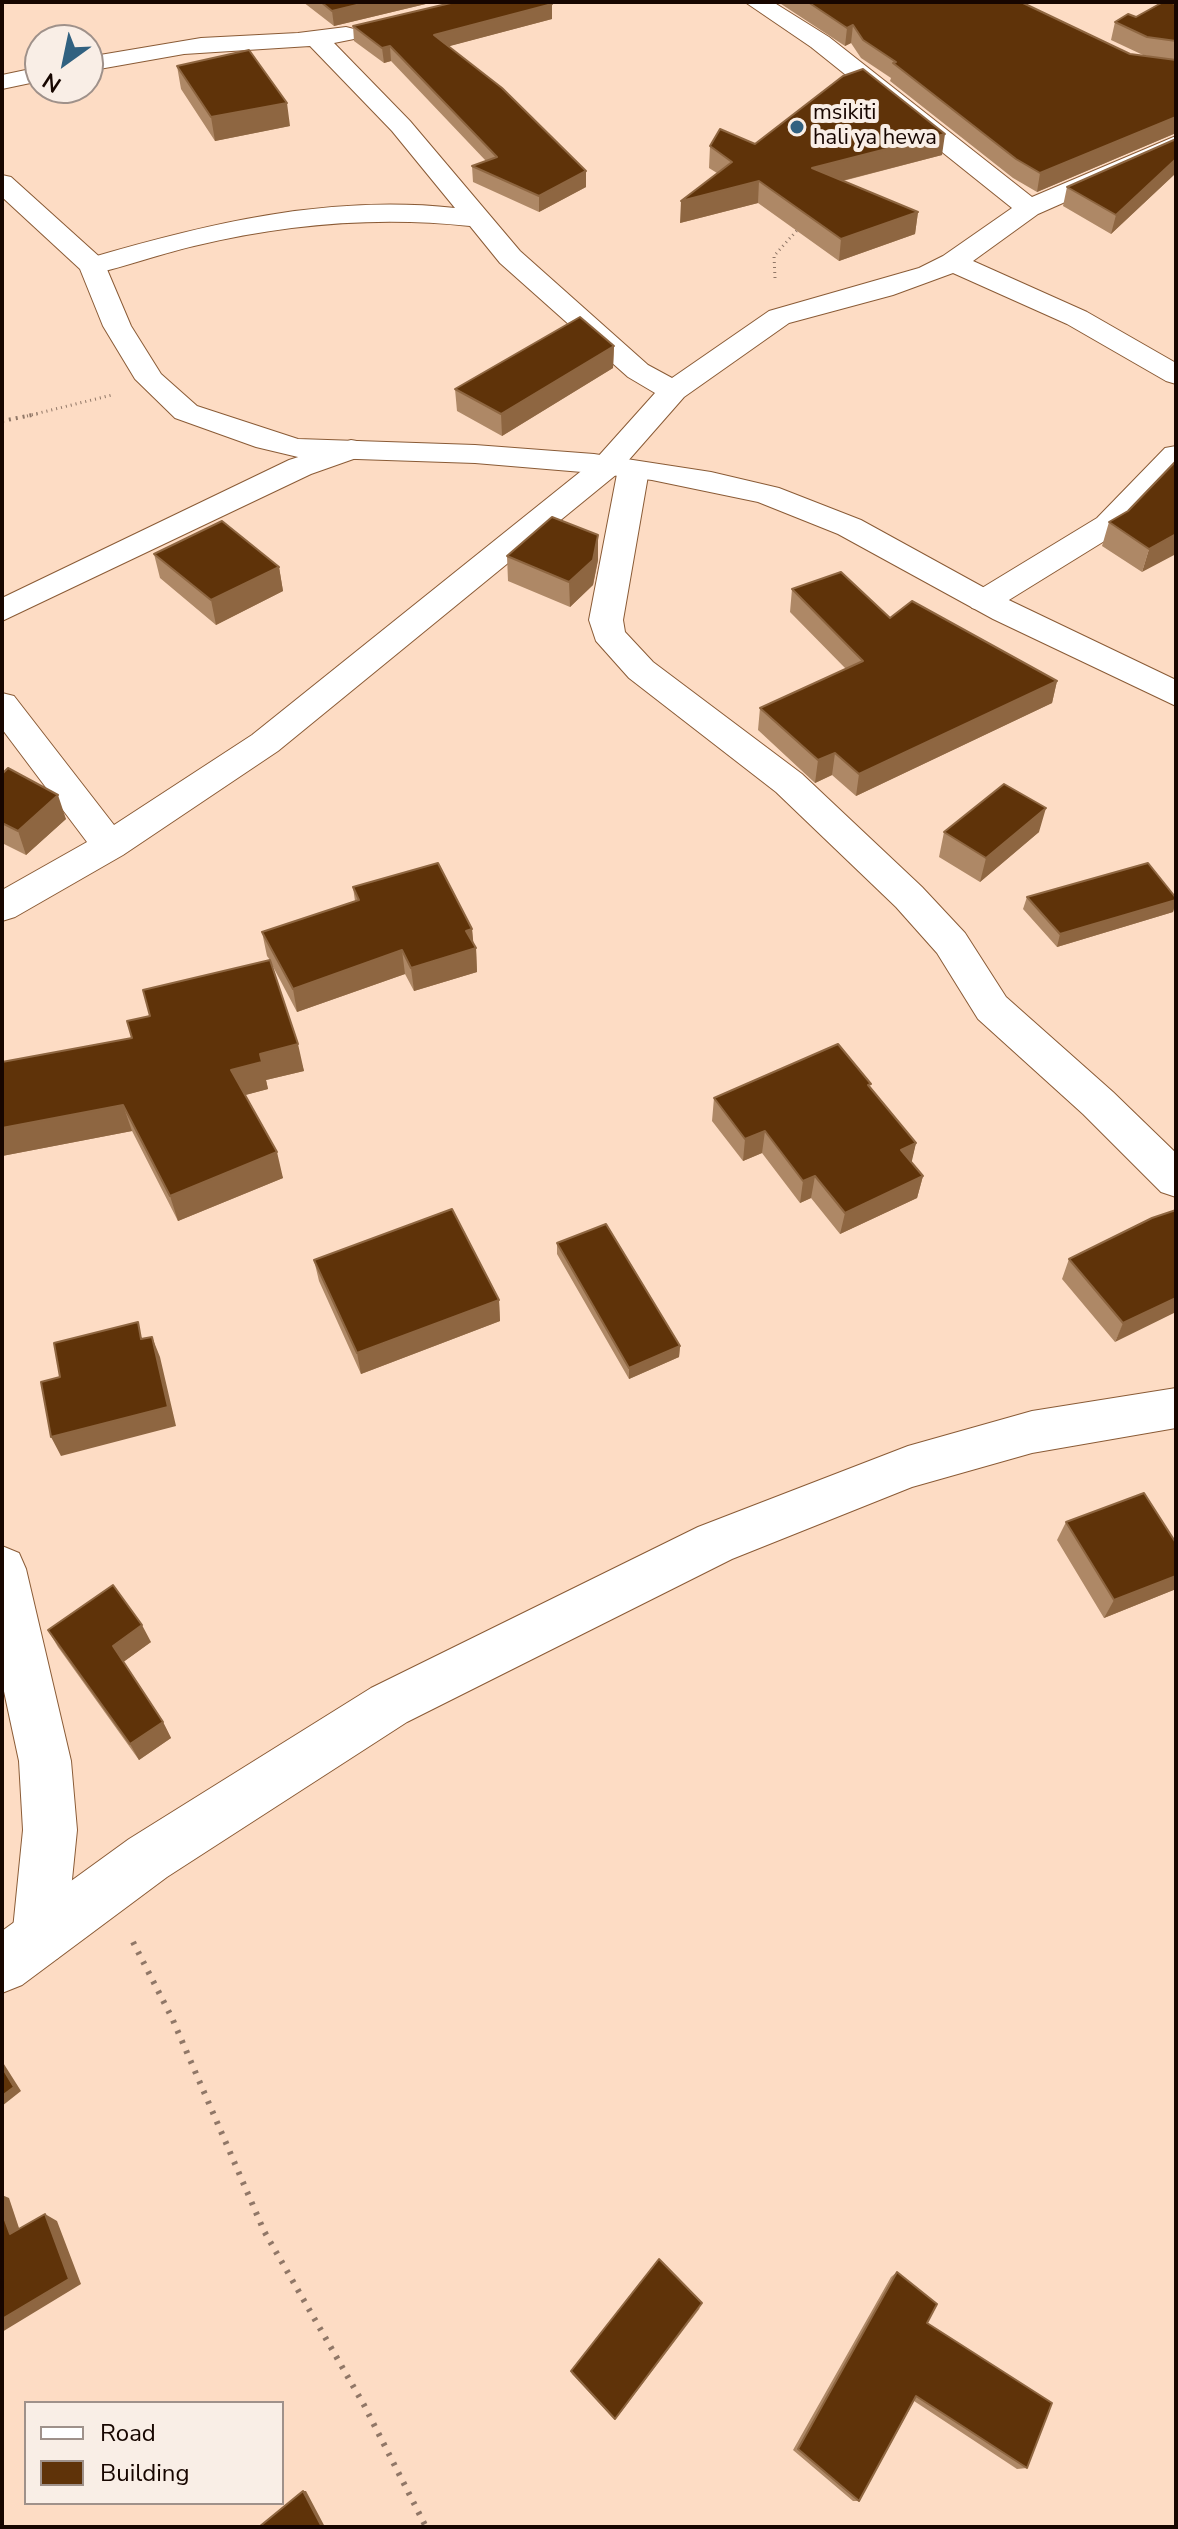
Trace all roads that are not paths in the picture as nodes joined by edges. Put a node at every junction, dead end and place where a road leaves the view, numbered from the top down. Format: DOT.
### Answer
graph roads {
  1 [pos="757,2"];
  2 [pos="371,29"];
  3 [pos="317,40"];
  4 [pos="104,61"];
  5 [pos="24,77"];
  6 [pos="2,82"];
  7 [pos="1176,144"];
  8 [pos="2,183"];
  9 [pos="1029,208"];
  10 [pos="478,219"];
  11 [pos="953,262"];
  12 [pos="93,266"];
  13 [pos="1176,375"];
  14 [pos="673,391"];
  15 [pos="351,449"];
  16 [pos="1176,455"];
  17 [pos="620,468"];
  18 [pos="984,601"];
  19 [pos="2,611"];
  20 [pos="1176,695"];
  21 [pos="2,704"];
  22 [pos="110,846"];
  23 [pos="2,907"];
  24 [pos="1176,1180"];
  25 [pos="1176,1408"];
  26 [pos="2,1569"];
  27 [pos="20,1952"];
  1 -- 9 [label="street"];
  2 -- 3 [label="street"];
  3 -- 4 [label="street"];
  3 -- 10 [label="street"];
  5 -- 6 [label="street"];
  7 -- 9 [label="street"];
  8 -- 12 [label="street"];
  9 -- 11 [label="street"];
  10 -- 12 [label="street"];
  10 -- 14 [label="street"];
  11 -- 13 [label="street"];
  11 -- 14 [label="street"];
  12 -- 15 [label="street"];
  14 -- 17 [label="street"];
  15 -- 17 [label="street"];
  15 -- 19 [label="street"];
  16 -- 18 [label="street"];
  17 -- 18 [label="street"];
  17 -- 22 [label="street"];
  17 -- 24 [label="street"];
  18 -- 20 [label="street"];
  21 -- 22 [label="street"];
  22 -- 23 [label="street"];
  25 -- 27 [label="street"];
  26 -- 27 [label="street"];
}
